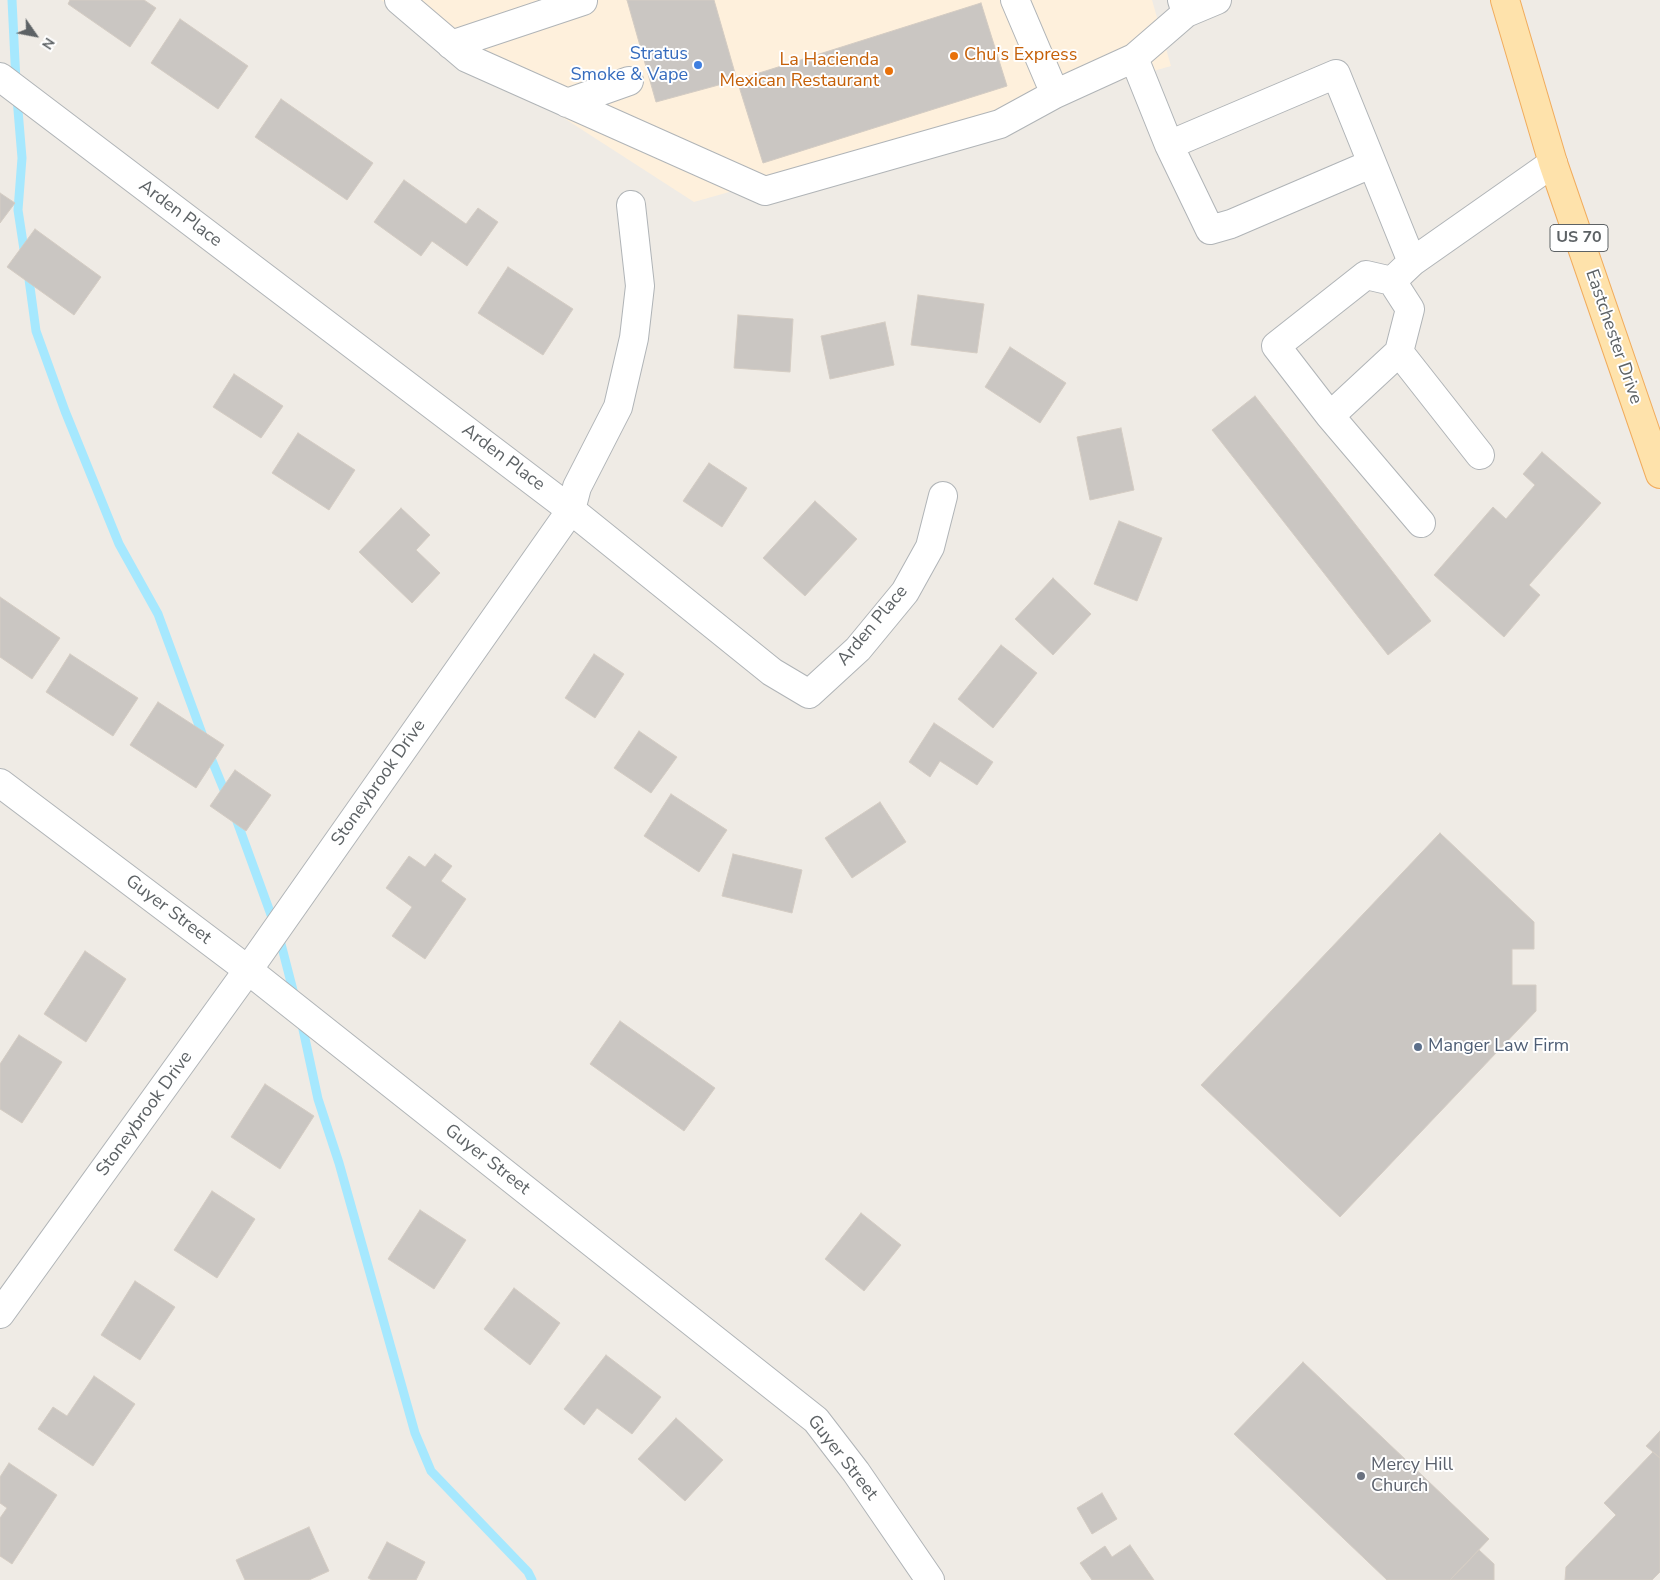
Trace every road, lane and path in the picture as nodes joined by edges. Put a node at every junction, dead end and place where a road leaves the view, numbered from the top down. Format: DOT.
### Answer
graph roads {
  1 [pos="399,0"];
  2 [pos="1015,0"];
  3 [pos="1216,0"];
  4 [pos="1505,0"];
  5 [pos="583,1"];
  6 [pos="1184,6"];
  7 [pos="451,45"];
  8 [pos="1134,58"];
  9 [pos="0,77"];
  10 [pos="629,81"];
  11 [pos="1055,94"];
  12 [pos="566,103"];
  13 [pos="1169,145"];
  14 [pos="1552,163"];
  15 [pos="1371,164"];
  16 [pos="631,205"];
  17 [pos="1412,262"];
  18 [pos="1392,281"];
  19 [pos="1399,352"];
  20 [pos="1330,416"];
  21 [pos="1480,455"];
  22 [pos="1660,474"];
  23 [pos="943,496"];
  24 [pos="571,510"];
  25 [pos="1421,523"];
  26 [pos="0,784"];
  27 [pos="248,970"];
  28 [pos="0,1314"];
  29 [pos="930,1580"];
  1 -- 7 [label="street"];
  2 -- 11 [label="street"];
  3 -- 6 [label="street"];
  4 -- 14 [label="main road, Eastchester Drive / US 70"];
  5 -- 7 [label="street"];
  6 -- 8 [label="street"];
  7 -- 12 [label="street"];
  8 -- 11 [label="street"];
  8 -- 13 [label="street"];
  9 -- 24 [label="street, Arden Place"];
  10 -- 12 [label="street"];
  11 -- 12 [label="street"];
  13 -- 15 [label="street"];
  13 -- 15 [label="street"];
  14 -- 17 [label="street"];
  14 -- 22 [label="main road, Eastchester Drive / US 70"];
  15 -- 17 [label="street"];
  16 -- 24 [label="street, Stoneybrook Drive"];
  17 -- 18 [label="street"];
  18 -- 19 [label="street"];
  18 -- 20 [label="street"];
  19 -- 20 [label="street"];
  19 -- 21 [label="street"];
  20 -- 25 [label="street"];
  23 -- 24 [label="street, Arden Place"];
  24 -- 27 [label="street, Stoneybrook Drive"];
  26 -- 27 [label="street, Guyer Street"];
  27 -- 28 [label="street, Stoneybrook Drive"];
  27 -- 29 [label="street, Guyer Street"];
}
